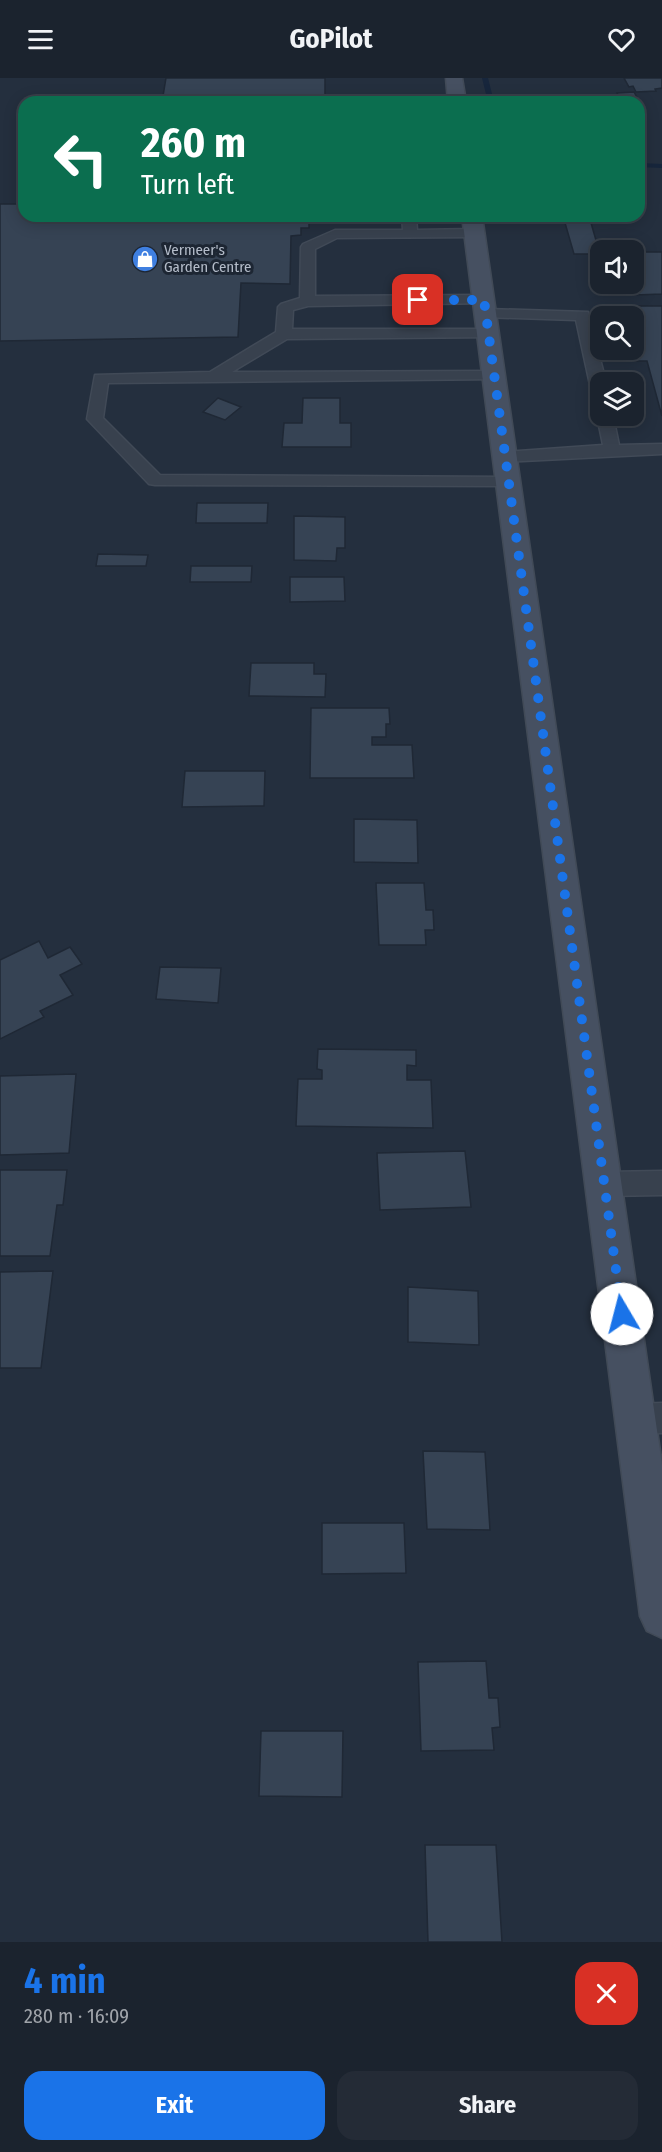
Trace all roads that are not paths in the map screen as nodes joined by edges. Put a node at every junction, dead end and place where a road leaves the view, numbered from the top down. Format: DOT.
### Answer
graph roads {
  1 [pos="454,78"];
  2 [pos="456,96"];
  3 [pos="410,222"];
  4 [pos="474,225"];
  5 [pos="411,234"];
  6 [pos="307,301"];
  7 [pos="487,316"];
  8 [pos="284,334"];
  9 [pos="595,372"];
  10 [pos="494,376"];
  11 [pos="213,377"];
  12 [pos="607,426"];
  13 [pos="662,449"];
  14 [pos="612,450"];
  15 [pos="507,470"];
  16 [pos="662,1183"];
  17 [pos="605,1184"];
  18 [pos="649,1418"];
  19 [pos="662,1616"];
  1 -- 2 [label="main road"];
  3 -- 5 [label="lane"];
  4 -- 5 [label="lane"];
  4 -- 7 [label="main road"];
  5 -- 6 [label="lane"];
  6 -- 7 [label="lane"];
  6 -- 8 [label="lane"];
  7 -- 8 [label="lane"];
  7 -- 9 [label="lane"];
  7 -- 10 [label="main road"];
  8 -- 11 [label="lane"];
  10 -- 11 [label="lane"];
  10 -- 15 [label="main road"];
  11 -- 15 [label="lane"];
  12 -- 14 [label="lane"];
  13 -- 14 [label="lane"];
  14 -- 15 [label="lane"];
  15 -- 17 [label="main road"];
  16 -- 17 [label="lane"];
  17 -- 18 [label="main road"];
  18 -- 19 [label="main road"];
}
